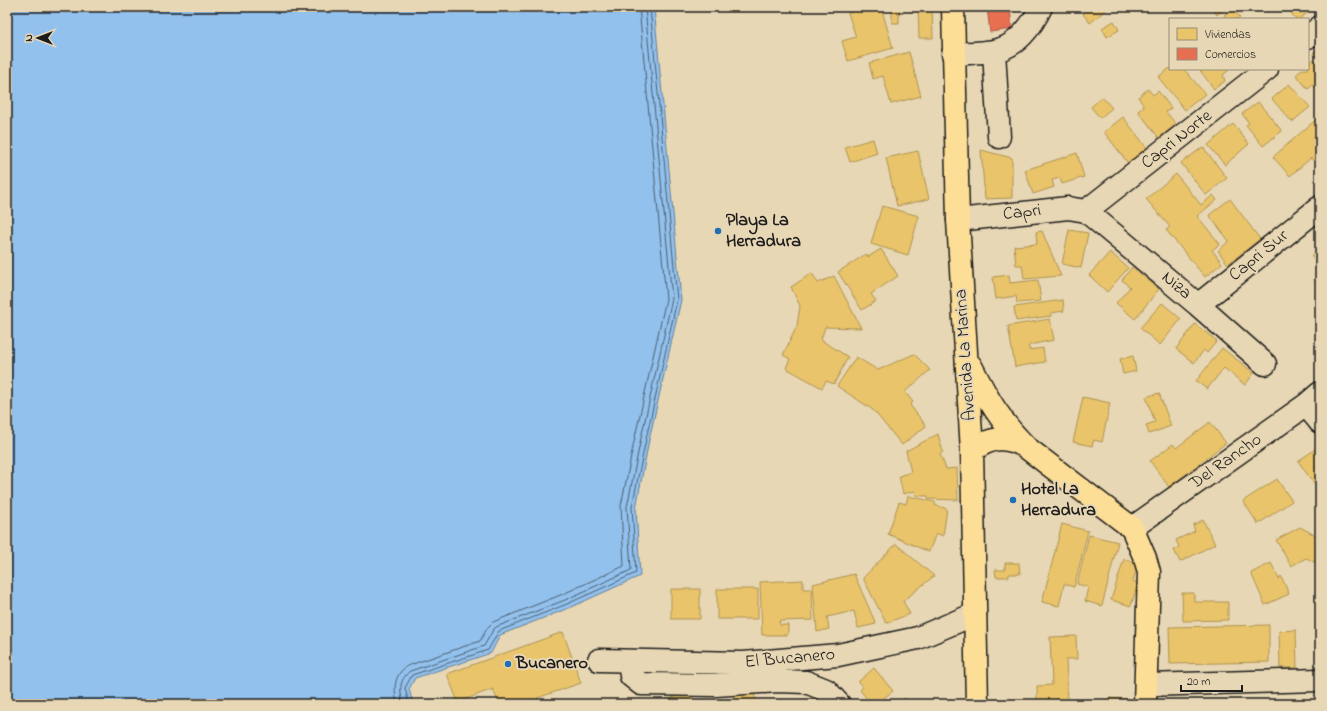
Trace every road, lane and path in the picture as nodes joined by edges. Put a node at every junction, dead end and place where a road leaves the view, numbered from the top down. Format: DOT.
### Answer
graph roads {
  1 [pos="953,7"];
  2 [pos="1041,7"];
  3 [pos="1320,27"];
  4 [pos="1309,36"];
  5 [pos="994,51"];
  6 [pos="953,54"];
  7 [pos="1266,70"];
  8 [pos="998,137"];
  9 [pos="1320,207"];
  10 [pos="1086,211"];
  11 [pos="958,220"];
  12 [pos="1198,305"];
  13 [pos="966,357"];
  14 [pos="1264,364"];
  15 [pos="1313,399"];
  16 [pos="1320,422"];
  17 [pos="1027,448"];
  18 [pos="972,451"];
  19 [pos="1132,528"];
  20 [pos="975,614"];
  21 [pos="599,660"];
  22 [pos="629,661"];
  23 [pos="1320,680"];
  24 [pos="1146,695"];
  25 [pos="839,704"];
  26 [pos="977,704"];
  1 -- 6 [label="main road, Avenida La Marina"];
  2 -- 5 [label="street"];
  3 -- 4 [label="street"];
  5 -- 6 [label="street"];
  5 -- 8 [label="street"];
  6 -- 11 [label="main road, Avenida La Marina"];
  7 -- 10 [label="street, Capri Norte"];
  9 -- 12 [label="street, Capri Sur"];
  10 -- 11 [label="street, Capri"];
  10 -- 12 [label="street, Niza"];
  11 -- 13 [label="main road, Avenida La Marina"];
  12 -- 14 [label="street, Niza"];
  13 -- 17 [label="main road"];
  13 -- 18 [label="main road, Avenida La Marina"];
  15 -- 16 [label="street"];
  15 -- 19 [label="street, Del Rancho"];
  17 -- 18 [label="main road"];
  17 -- 19 [label="main road"];
  18 -- 20 [label="main road, Avenida La Marina"];
  19 -- 24 [label="main road"];
  20 -- 22 [label="street, El Bucanero"];
  20 -- 26 [label="main road, Avenida La Marina"];
  21 -- 22 [label="street, El Bucanero"];
  22 -- 25 [label="street"];
  23 -- 24 [label="street"];
}
